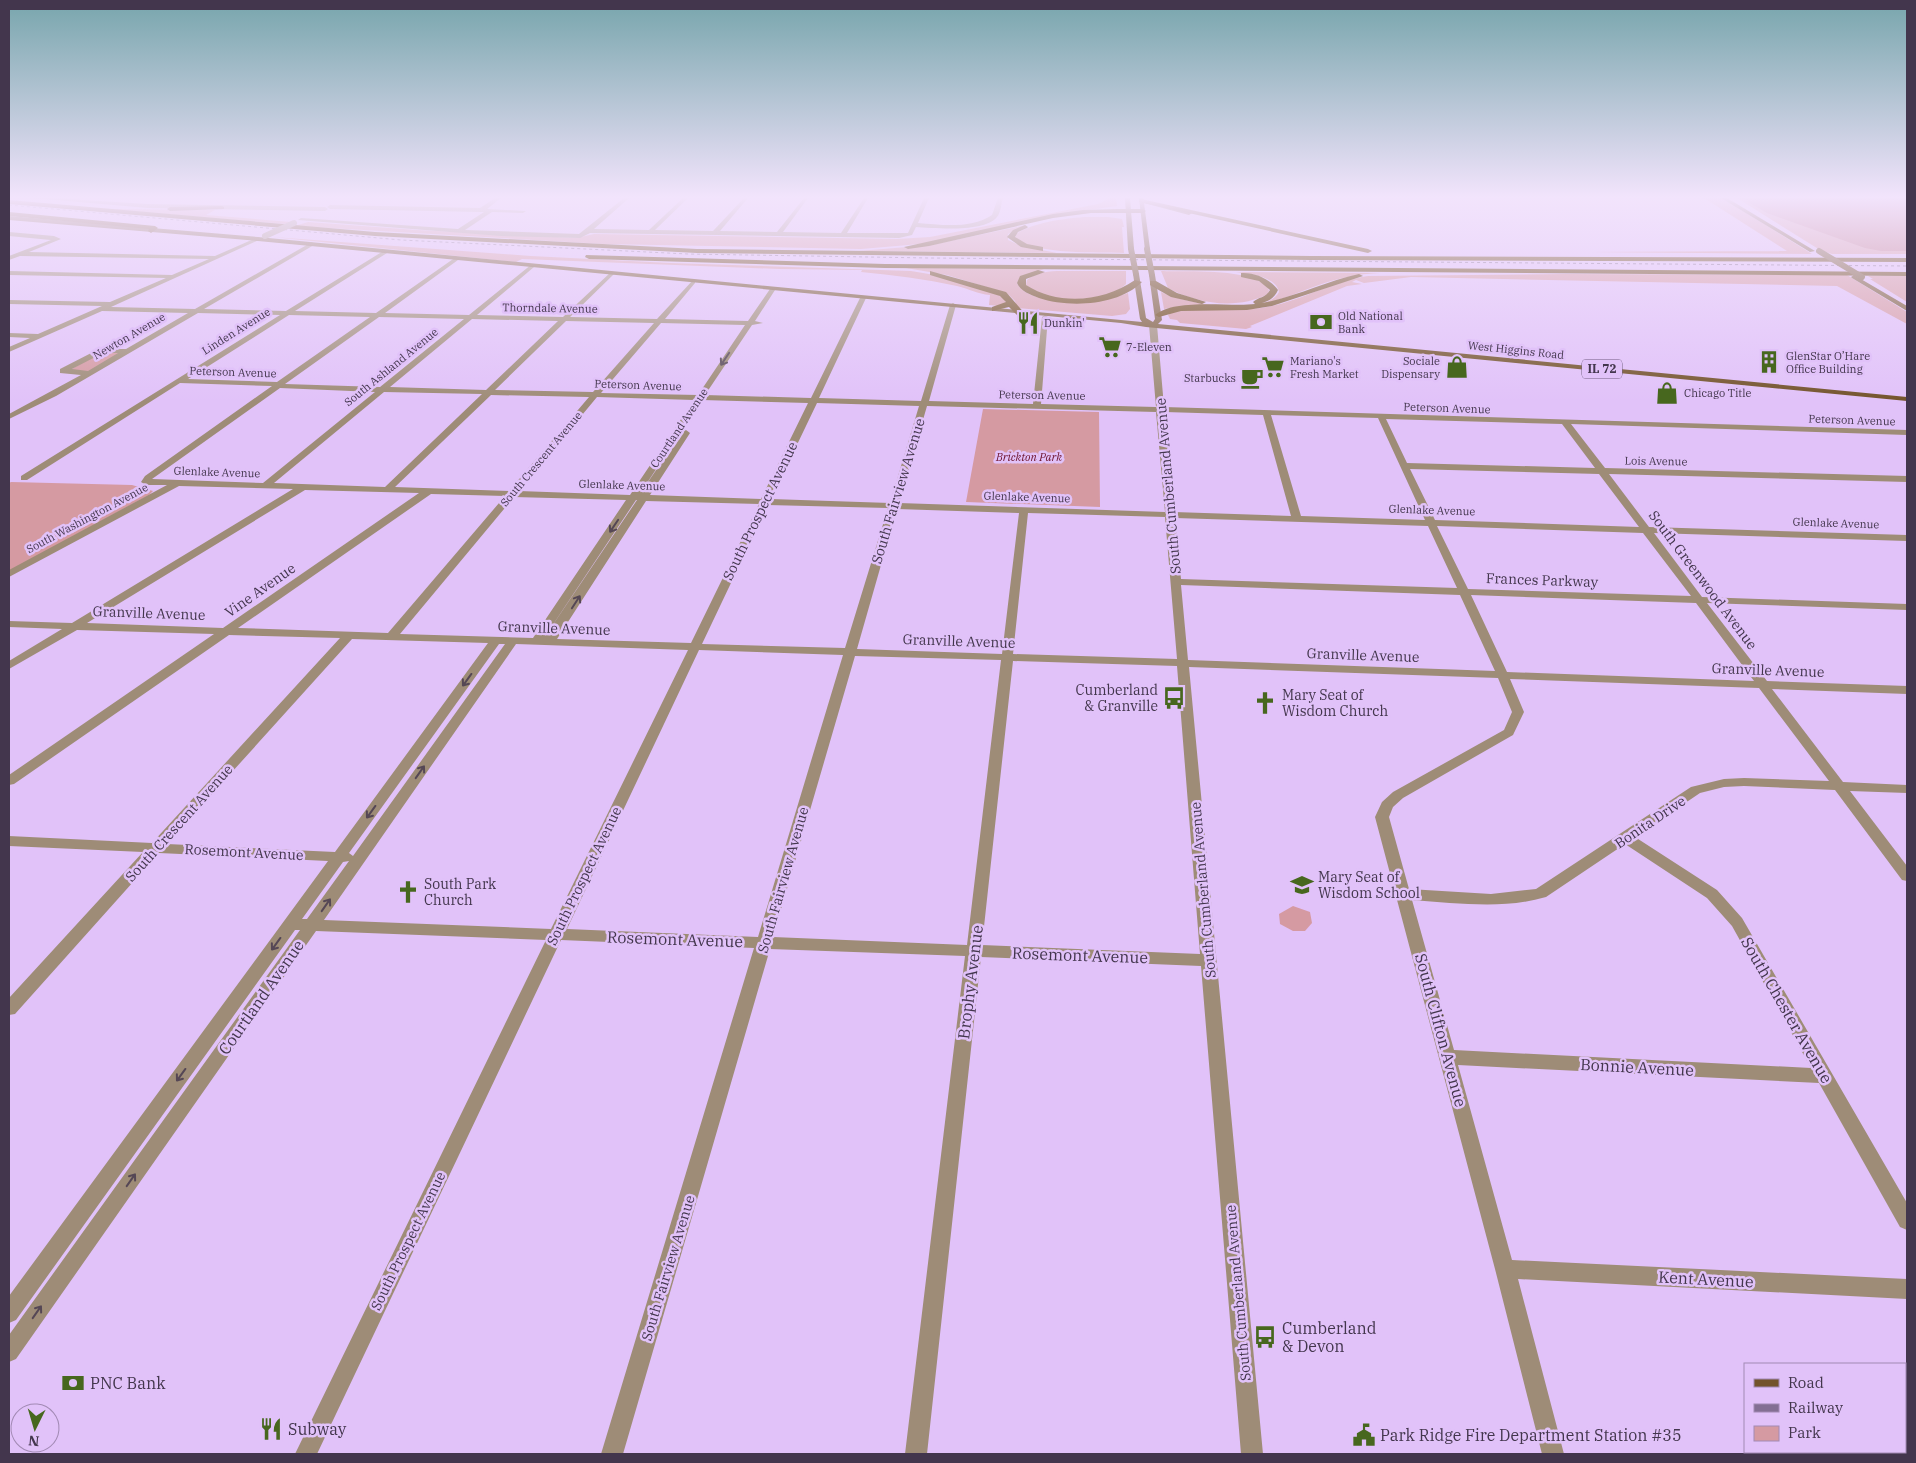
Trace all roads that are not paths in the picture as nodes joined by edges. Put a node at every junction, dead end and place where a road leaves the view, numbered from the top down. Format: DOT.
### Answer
graph roads {
  1 [pos="197,266"];
  2 [pos="273,266"];
  3 [pos="362,266"];
  4 [pos="446,266"];
  5 [pos="532,266"];
  6 [pos="535,266"];
  7 [pos="840,266"];
  8 [pos="929,266"];
  9 [pos="1135,266"];
  10 [pos="1150,266"];
  11 [pos="1444,266"];
  12 [pos="1841,266"];
  13 [pos="1092,268"];
  14 [pos="1168,269"];
  15 [pos="1907,270"];
  16 [pos="1643,272"];
  17 [pos="9,273"];
  18 [pos="611,274"];
  19 [pos="1907,274"];
  20 [pos="174,276"];
  21 [pos="1858,277"];
  22 [pos="1137,278"];
  23 [pos="1152,279"];
  24 [pos="693,282"];
  25 [pos="776,290"];
  26 [pos="866,298"];
  27 [pos="9,302"];
  28 [pos="1011,302"];
  29 [pos="1141,303"];
  30 [pos="113,304"];
  31 [pos="1907,304"];
  32 [pos="953,307"];
  33 [pos="101,309"];
  34 [pos="995,309"];
  35 [pos="1907,309"];
  36 [pos="195,311"];
  37 [pos="286,313"];
  38 [pos="1019,313"];
  39 [pos="378,314"];
  40 [pos="472,316"];
  41 [pos="1159,316"];
  42 [pos="1046,317"];
  43 [pos="565,318"];
  44 [pos="1103,319"];
  45 [pos="660,320"];
  46 [pos="754,322"];
  47 [pos="1153,326"];
  48 [pos="9,335"];
  49 [pos="41,336"];
  50 [pos="9,350"];
  51 [pos="126,350"];
  52 [pos="88,373"];
  53 [pos="177,381"];
  54 [pos="279,385"];
  55 [pos="383,389"];
  56 [pos="489,392"];
  57 [pos="595,395"];
  58 [pos="704,398"];
  59 [pos="1907,399"];
  60 [pos="814,401"];
  61 [pos="924,404"];
  62 [pos="1037,406"];
  63 [pos="1161,410"];
  64 [pos="9,411"];
  65 [pos="18,412"];
  66 [pos="1267,414"];
  67 [pos="9,417"];
  68 [pos="1381,417"];
  69 [pos="1565,422"];
  70 [pos="1907,432"];
  71 [pos="1404,466"];
  72 [pos="1602,471"];
  73 [pos="24,478"];
  74 [pos="1907,479"];
  75 [pos="146,482"];
  76 [pos="177,483"];
  77 [pos="265,486"];
  78 [pos="303,487"];
  79 [pos="387,490"];
  80 [pos="429,491"];
  81 [pos="512,494"];
  82 [pos="632,498"];
  83 [pos="644,498"];
  84 [pos="765,502"];
  85 [pos="894,506"];
  86 [pos="1024,510"];
  87 [pos="1170,514"];
  88 [pos="1297,518"];
  89 [pos="1431,523"];
  90 [pos="1645,529"];
  91 [pos="1907,538"];
  92 [pos="9,574"];
  93 [pos="1176,582"];
  94 [pos="1464,592"];
  95 [pos="1699,600"];
  96 [pos="1907,607"];
  97 [pos="9,624"];
  98 [pos="75,626"];
  99 [pos="226,631"];
  100 [pos="348,636"];
  101 [pos="391,637"];
  102 [pos="495,641"];
  103 [pos="513,641"];
  104 [pos="536,642"];
  105 [pos="549,642"];
  106 [pos="695,647"];
  107 [pos="850,652"];
  108 [pos="1008,658"];
  109 [pos="1183,663"];
  110 [pos="9,666"];
  111 [pos="1503,675"];
  112 [pos="1763,685"];
  113 [pos="1907,690"];
  114 [pos="9,781"];
  115 [pos="1839,786"];
  116 [pos="1907,789"];
  117 [pos="1626,838"];
  118 [pos="9,841"];
  119 [pos="157,848"];
  120 [pos="339,857"];
  121 [pos="360,858"];
  122 [pos="1907,876"];
  123 [pos="1404,894"];
  124 [pos="290,924"];
  125 [pos="312,925"];
  126 [pos="556,934"];
  127 [pos="764,943"];
  128 [pos="974,951"];
  129 [pos="1209,960"];
  130 [pos="9,1009"];
  131 [pos="1448,1057"];
  132 [pos="1825,1076"];
  133 [pos="1907,1221"];
  134 [pos="1505,1269"];
  135 [pos="1907,1289"];
  136 [pos="9,1313"];
  137 [pos="9,1352"];
  138 [pos="306,1454"];
  139 [pos="612,1454"];
  140 [pos="916,1454"];
  141 [pos="1252,1454"];
  142 [pos="1553,1454"];
  1 -- 20 [label="street"];
  2 -- 36 [label="street, Newton Avenue"];
  3 -- 37 [label="street, Linden Avenue"];
  4 -- 39 [label="street, South Washington Avenue"];
  5 -- 40 [label="street, South Ashland Avenue"];
  6 -- 18 [label="main road, West Higgins Road"];
  7 -- 28 [label="highway"];
  8 -- 13 [label="highway"];
  9 -- 22 [label="main road, bridge"];
  10 -- 23 [label="main road, bridge"];
  11 -- 15 [label="highway"];
  12 -- 21 [label="main road, bridge"];
  13 -- 14 [label="highway"];
  13 -- 22 [label="highway"];
  14 -- 16 [label="highway"];
  14 -- 23 [label="highway"];
  16 -- 19 [label="highway"];
  16 -- 41 [label="highway"];
  17 -- 20 [label="street"];
  18 -- 24 [label="main road, West Higgins Road"];
  18 -- 43 [label="street"];
  20 -- 30 [label="street"];
  21 -- 31 [label="main road"];
  21 -- 35 [label="main road"];
  22 -- 29 [label="main road"];
  23 -- 41 [label="main road"];
  24 -- 25 [label="main road, West Higgins Road"];
  24 -- 45 [label="street, South Crescent Avenue"];
  25 -- 26 [label="main road, West Higgins Road"];
  25 -- 46 [label="street, Courtland Avenue"];
  26 -- 32 [label="main road, West Higgins Road"];
  26 -- 60 [label="street, South Prospect Avenue"];
  27 -- 30 [label="street"];
  28 -- 34 [label="highway"];
  28 -- 38 [label="highway"];
  29 -- 44 [label="main road"];
  29 -- 47 [label="main road"];
  30 -- 33 [label="street"];
  32 -- 34 [label="main road, West Higgins Road / IL 72"];
  32 -- 38 [label="main road, West Higgins Road"];
  32 -- 61 [label="street, South Fairview Avenue"];
  33 -- 36 [label="street, Thorndale Avenue"];
  33 -- 49 [label="street"];
  34 -- 38 [label="main road, West Higgins Road / IL 72"];
  36 -- 37 [label="street, Thorndale Avenue"];
  36 -- 51 [label="street, Newton Avenue"];
  37 -- 39 [label="street, Thorndale Avenue"];
  37 -- 53 [label="street, Linden Avenue"];
  38 -- 42 [label="main road, West Higgins Road"];
  38 -- 44 [label="main road, West Higgins Road / IL 72"];
  39 -- 40 [label="street, Thorndale Avenue"];
  39 -- 54 [label="street, South Washington Avenue"];
  40 -- 43 [label="street, Thorndale Avenue"];
  40 -- 55 [label="street, South Ashland Avenue"];
  41 -- 47 [label="main road"];
  42 -- 47 [label="main road, West Higgins Road"];
  42 -- 62 [label="street"];
  43 -- 45 [label="street, Thorndale Avenue"];
  43 -- 56 [label="street"];
  44 -- 47 [label="main road, West Higgins Road / IL 72"];
  45 -- 46 [label="street, Thorndale Avenue"];
  45 -- 57 [label="street, South Crescent Avenue"];
  46 -- 58 [label="street, Courtland Avenue"];
  47 -- 59 [label="main road, West Higgins Road / IL 72"];
  47 -- 63 [label="street, South Cumberland Avenue"];
  48 -- 49 [label="street"];
  49 -- 50 [label="street"];
  51 -- 52 [label="street, Newton Avenue"];
  51 -- 52 [label="street"];
  52 -- 65 [label="street, Newton Avenue"];
  53 -- 54 [label="street, Peterson Avenue"];
  53 -- 73 [label="street, Linden Avenue"];
  54 -- 55 [label="street, Peterson Avenue"];
  54 -- 75 [label="street, South Washington Avenue"];
  55 -- 56 [label="street, Peterson Avenue"];
  55 -- 77 [label="street, South Ashland Avenue"];
  56 -- 57 [label="street, Peterson Avenue"];
  56 -- 79 [label="street"];
  57 -- 58 [label="street, Peterson Avenue"];
  57 -- 81 [label="street, South Crescent Avenue"];
  58 -- 60 [label="street, Peterson Avenue"];
  58 -- 82 [label="street, Courtland Avenue"];
  58 -- 83 [label="street, Courtland Avenue"];
  60 -- 61 [label="street, Peterson Avenue"];
  60 -- 84 [label="street, South Prospect Avenue"];
  61 -- 62 [label="street, Peterson Avenue"];
  61 -- 85 [label="street, South Fairview Avenue"];
  62 -- 63 [label="street, Peterson Avenue"];
  63 -- 66 [label="street, Peterson Avenue"];
  63 -- 87 [label="street, South Cumberland Avenue"];
  64 -- 65 [label="street"];
  65 -- 67 [label="street, Newton Avenue"];
  66 -- 68 [label="street, Peterson Avenue"];
  66 -- 88 [label="street"];
  68 -- 69 [label="street, Peterson Avenue"];
  68 -- 71 [label="street, South Clifton Avenue"];
  69 -- 70 [label="street, Peterson Avenue"];
  69 -- 72 [label="street, South Greenwood Avenue"];
  71 -- 72 [label="street, Lois Avenue"];
  71 -- 89 [label="street, South Clifton Avenue"];
  72 -- 74 [label="street, Lois Avenue"];
  72 -- 90 [label="street, South Greenwood Avenue"];
  75 -- 76 [label="street, Glenlake Avenue"];
  76 -- 77 [label="street, Glenlake Avenue"];
  76 -- 92 [label="street, South Washington Avenue"];
  77 -- 78 [label="street, Glenlake Avenue"];
  78 -- 79 [label="street, Glenlake Avenue"];
  78 -- 98 [label="street"];
  79 -- 80 [label="street, Glenlake Avenue"];
  80 -- 81 [label="street, Glenlake Avenue"];
  80 -- 99 [label="street, Vine Avenue"];
  81 -- 82 [label="street, Glenlake Avenue"];
  81 -- 101 [label="street, South Crescent Avenue"];
  82 -- 83 [label="street, Glenlake Avenue"];
  82 -- 104 [label="street, Courtland Avenue, one-way"];
  83 -- 84 [label="street, Glenlake Avenue"];
  105 -- 83 [label="street, Courtland Avenue, one-way"];
  84 -- 85 [label="street, Glenlake Avenue"];
  84 -- 106 [label="street, South Prospect Avenue"];
  85 -- 86 [label="street, Glenlake Avenue"];
  85 -- 107 [label="street, South Fairview Avenue"];
  86 -- 87 [label="street, Glenlake Avenue"];
  86 -- 108 [label="street, Brophy Avenue"];
  87 -- 88 [label="street, Glenlake Avenue"];
  87 -- 93 [label="street, South Cumberland Avenue"];
  88 -- 89 [label="street, Glenlake Avenue"];
  89 -- 90 [label="street, Glenlake Avenue"];
  89 -- 94 [label="street, South Clifton Avenue"];
  90 -- 91 [label="street, Glenlake Avenue"];
  90 -- 95 [label="street, South Greenwood Avenue"];
  93 -- 94 [label="street, Frances Parkway"];
  93 -- 109 [label="street, South Cumberland Avenue"];
  94 -- 95 [label="street, Frances Parkway"];
  94 -- 111 [label="street, South Clifton Avenue"];
  95 -- 96 [label="street, Frances Parkway"];
  95 -- 112 [label="street, South Greenwood Avenue"];
  97 -- 98 [label="street, Granville Avenue"];
  98 -- 99 [label="street, Granville Avenue"];
  98 -- 110 [label="street"];
  99 -- 100 [label="street, Granville Avenue"];
  99 -- 114 [label="street, Vine Avenue"];
  100 -- 101 [label="street, Granville Avenue"];
  100 -- 119 [label="street, South Crescent Avenue"];
  101 -- 102 [label="street, Granville Avenue"];
  102 -- 103 [label="street, Granville Avenue"];
  102 -- 120 [label="street, Courtland Avenue, one-way"];
  103 -- 104 [label="street, Granville Avenue"];
  121 -- 103 [label="street, Courtland Avenue, one-way"];
  104 -- 105 [label="street, Granville Avenue"];
  105 -- 106 [label="street, Granville Avenue"];
  106 -- 107 [label="street, Granville Avenue"];
  106 -- 126 [label="street, South Prospect Avenue"];
  107 -- 108 [label="street, Granville Avenue"];
  107 -- 127 [label="street, South Fairview Avenue"];
  108 -- 109 [label="street, Granville Avenue"];
  108 -- 128 [label="street, Brophy Avenue"];
  109 -- 111 [label="street, Granville Avenue"];
  109 -- 129 [label="street, South Cumberland Avenue"];
  111 -- 112 [label="street, Granville Avenue"];
  111 -- 123 [label="street, South Clifton Avenue"];
  112 -- 113 [label="street, Granville Avenue"];
  112 -- 115 [label="street, South Greenwood Avenue"];
  115 -- 116 [label="street, Bonita Drive"];
  115 -- 117 [label="street, Bonita Drive"];
  115 -- 122 [label="street, South Greenwood Avenue"];
  117 -- 123 [label="street, Bonita Drive"];
  117 -- 132 [label="street, South Chester Avenue"];
  118 -- 119 [label="street, Rosemont Avenue"];
  119 -- 120 [label="street, Rosemont Avenue"];
  119 -- 130 [label="street, South Crescent Avenue"];
  120 -- 121 [label="street, Rosemont Avenue"];
  120 -- 124 [label="street, Courtland Avenue"];
  125 -- 121 [label="street, Courtland Avenue, one-way"];
  123 -- 131 [label="street, South Clifton Avenue"];
  124 -- 125 [label="street, Rosemont Avenue"];
  124 -- 136 [label="street, Courtland Avenue, one-way"];
  125 -- 126 [label="street, Rosemont Avenue"];
  137 -- 125 [label="street, Courtland Avenue, one-way"];
  126 -- 127 [label="street, Rosemont Avenue"];
  126 -- 138 [label="street, South Prospect Avenue"];
  127 -- 128 [label="street, Rosemont Avenue"];
  127 -- 139 [label="street, South Fairview Avenue"];
  128 -- 129 [label="street, Rosemont Avenue"];
  128 -- 140 [label="street, Brophy Avenue"];
  129 -- 141 [label="street, South Cumberland Avenue"];
  131 -- 132 [label="street, Bonnie Avenue"];
  131 -- 134 [label="street, South Clifton Avenue"];
  132 -- 133 [label="street, South Chester Avenue"];
  134 -- 135 [label="street, Kent Avenue"];
  134 -- 142 [label="street, South Clifton Avenue"];
}
